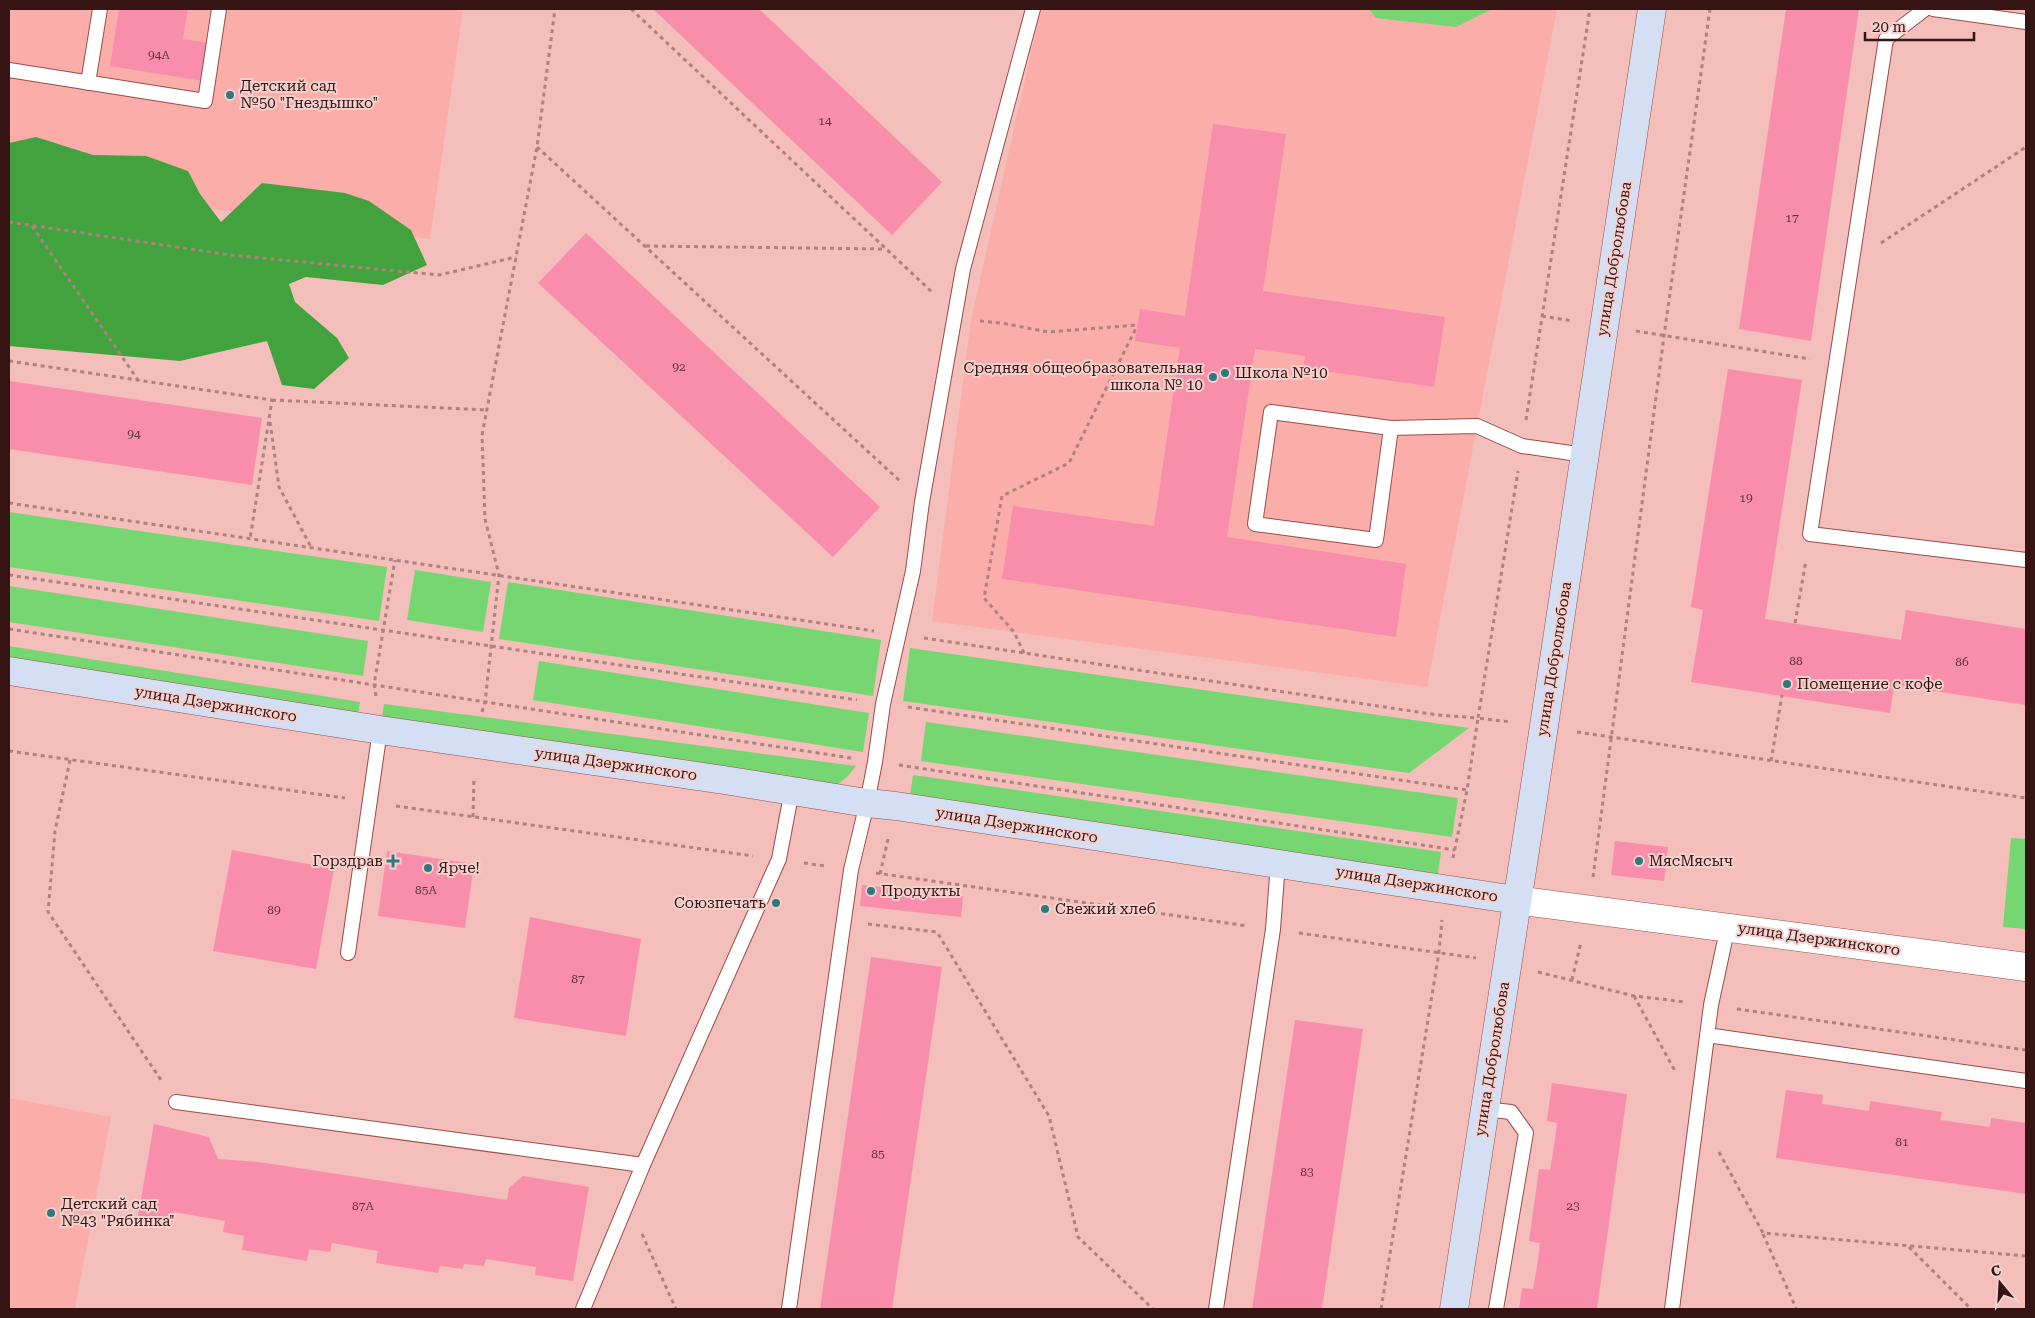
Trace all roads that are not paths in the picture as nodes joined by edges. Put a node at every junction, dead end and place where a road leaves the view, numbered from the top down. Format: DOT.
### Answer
graph roads {
  1 [pos="100,9"];
  2 [pos="219,9"];
  3 [pos="1033,9"];
  4 [pos="1652,9"];
  5 [pos="1926,9"];
  6 [pos="1933,9"];
  7 [pos="2026,22"];
  8 [pos="9,70"];
  9 [pos="88,83"];
  10 [pos="1391,428"];
  11 [pos="1585,455"];
  12 [pos="2026,560"];
  13 [pos="9,671"];
  14 [pos="380,730"];
  15 [pos="792,790"];
  16 [pos="867,803"];
  17 [pos="1278,863"];
  18 [pos="1516,900"];
  19 [pos="1728,926"];
  20 [pos="348,953"];
  21 [pos="2026,967"];
  22 [pos="1707,1035"];
  23 [pos="2026,1082"];
  24 [pos="176,1102"];
  25 [pos="1484,1109"];
  26 [pos="643,1165"];
  27 [pos="583,1309"];
  28 [pos="789,1309"];
  29 [pos="1216,1309"];
  30 [pos="1454,1309"];
  31 [pos="1496,1309"];
  32 [pos="1672,1309"];
  1 -- 9 [label="lane"];
  2 -- 9 [label="lane"];
  3 -- 16 [label="lane"];
  4 -- 11 [label="street, улица Добролюбова"];
  5 -- 12 [label="lane"];
  6 -- 7 [label="lane"];
  8 -- 9 [label="lane"];
  10 -- 10 [label="lane"];
  10 -- 11 [label="lane"];
  11 -- 18 [label="street, улица Добролюбова"];
  13 -- 14 [label="street, улица Дзержинского"];
  14 -- 15 [label="street, улица Дзержинского"];
  14 -- 20 [label="lane"];
  15 -- 16 [label="street, улица Дзержинского"];
  15 -- 26 [label="lane"];
  16 -- 17 [label="street, улица Дзержинского"];
  16 -- 28 [label="lane"];
  17 -- 18 [label="street, улица Дзержинского"];
  17 -- 29 [label="lane"];
  18 -- 19 [label="street, улица Дзержинского"];
  18 -- 25 [label="street, улица Добролюбова"];
  19 -- 21 [label="street, улица Дзержинского"];
  19 -- 22 [label="lane"];
  22 -- 23 [label="lane"];
  22 -- 32 [label="lane"];
  24 -- 26 [label="lane"];
  25 -- 30 [label="street, улица Добролюбова"];
  25 -- 31 [label="lane"];
  26 -- 27 [label="lane"];
}
